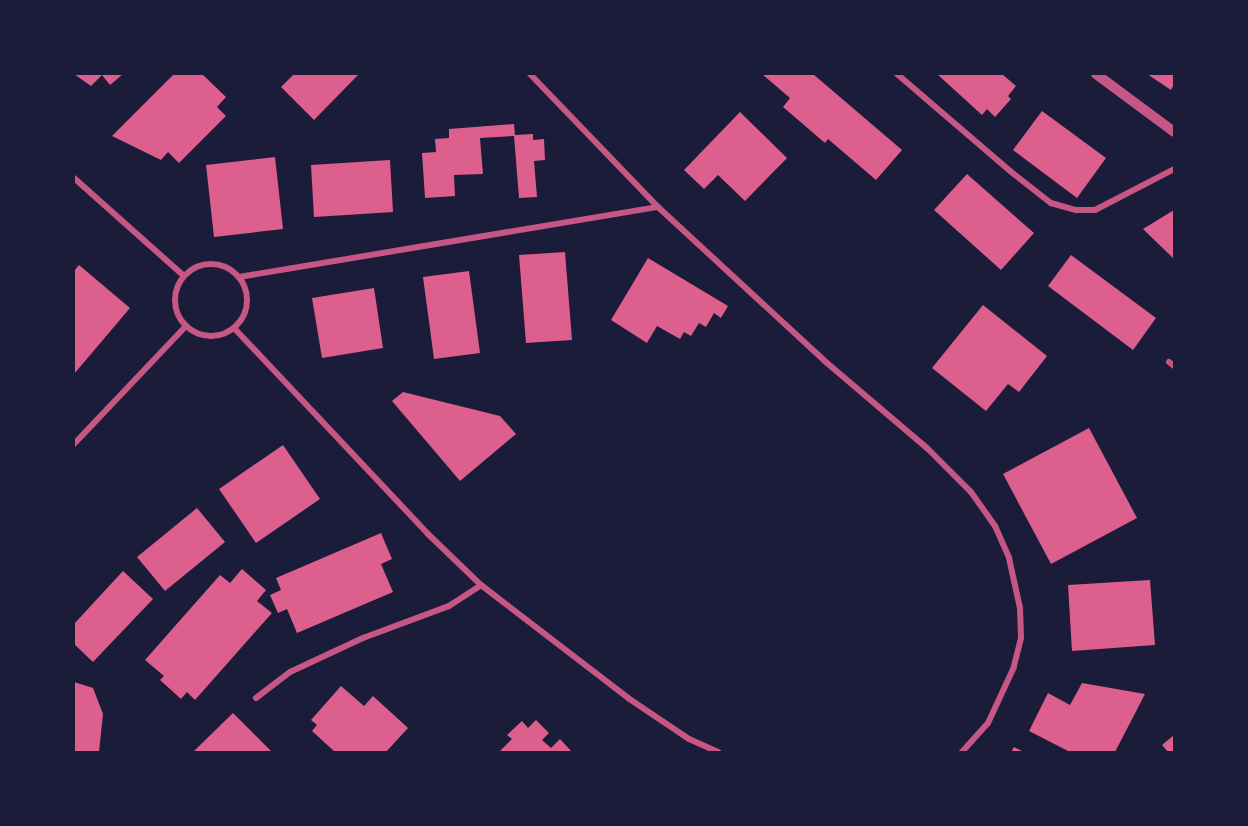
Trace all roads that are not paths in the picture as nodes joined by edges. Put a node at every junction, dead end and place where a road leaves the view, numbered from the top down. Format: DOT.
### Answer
graph roads {
  1 [pos="530,74"];
  2 [pos="897,74"];
  3 [pos="1096,74"];
  4 [pos="1174,132"];
  5 [pos="1174,169"];
  6 [pos="74,178"];
  7 [pos="658,207"];
  8 [pos="184,276"];
  9 [pos="239,277"];
  10 [pos="186,326"];
  11 [pos="234,328"];
  12 [pos="74,444"];
  13 [pos="481,585"];
  14 [pos="256,698"];
  15 [pos="717,753"];
  16 [pos="962,753"];
  1 -- 7 [label="street"];
  2 -- 5 [label="street"];
  3 -- 4 [label="street"];
  6 -- 8 [label="street"];
  7 -- 9 [label="street"];
  7 -- 16 [label="street"];
  8 -- 9 [label="street"];
  8 -- 10 [label="street"];
  9 -- 11 [label="street"];
  10 -- 11 [label="street"];
  10 -- 12 [label="street"];
  11 -- 13 [label="street"];
  13 -- 14 [label="street"];
  13 -- 15 [label="street"];
}
